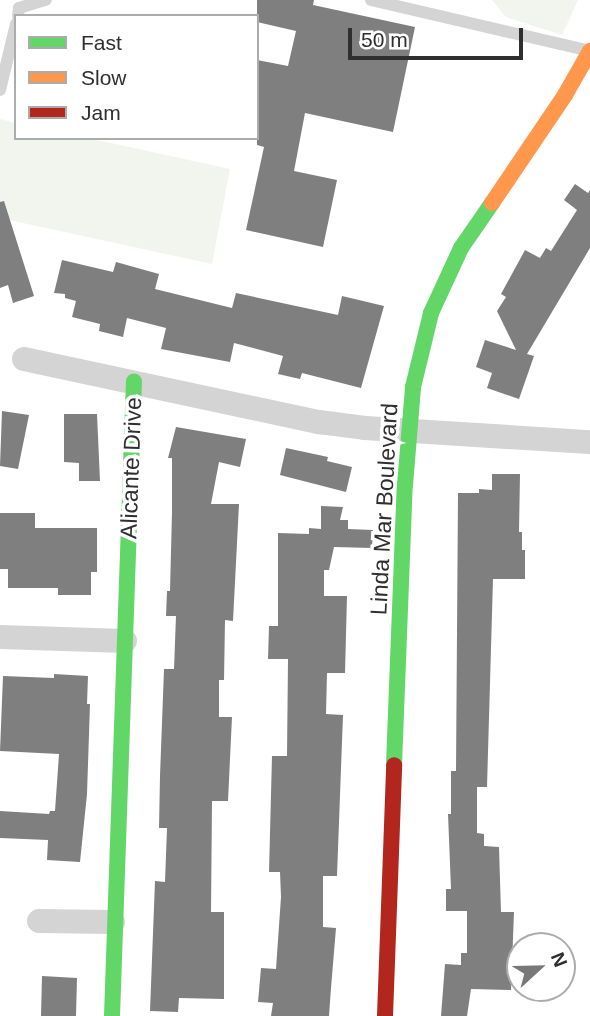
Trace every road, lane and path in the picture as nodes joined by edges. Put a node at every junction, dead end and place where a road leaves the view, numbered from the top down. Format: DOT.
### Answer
graph roads {
  1 [pos="46,0"];
  2 [pos="371,0"];
  3 [pos="18,14"];
  4 [pos="14,32"];
  5 [pos="590,51"];
  6 [pos="0,90"];
  7 [pos="24,359"];
  8 [pos="134,381"];
  9 [pos="409,430"];
  10 [pos="590,442"];
  11 [pos="0,637"];
  12 [pos="125,641"];
  13 [pos="39,921"];
  14 [pos="113,922"];
  15 [pos="112,1016"];
  16 [pos="385,1016"];
  1 -- 3 [label="lane"];
  2 -- 5 [label="lane"];
  4 -- 6 [label="lane"];
  5 -- 9 [label="street, Linda Mar Boulevard"];
  7 -- 8 [label="street"];
  8 -- 9 [label="street, Alicante Drive"];
  8 -- 12 [label="street, Alicante Drive"];
  9 -- 10 [label="street, Alicante Drive"];
  9 -- 16 [label="street, Linda Mar Boulevard"];
  11 -- 12 [label="street"];
  12 -- 14 [label="street, Alicante Drive"];
  13 -- 14 [label="street"];
  14 -- 15 [label="street, Alicante Drive"];
}
